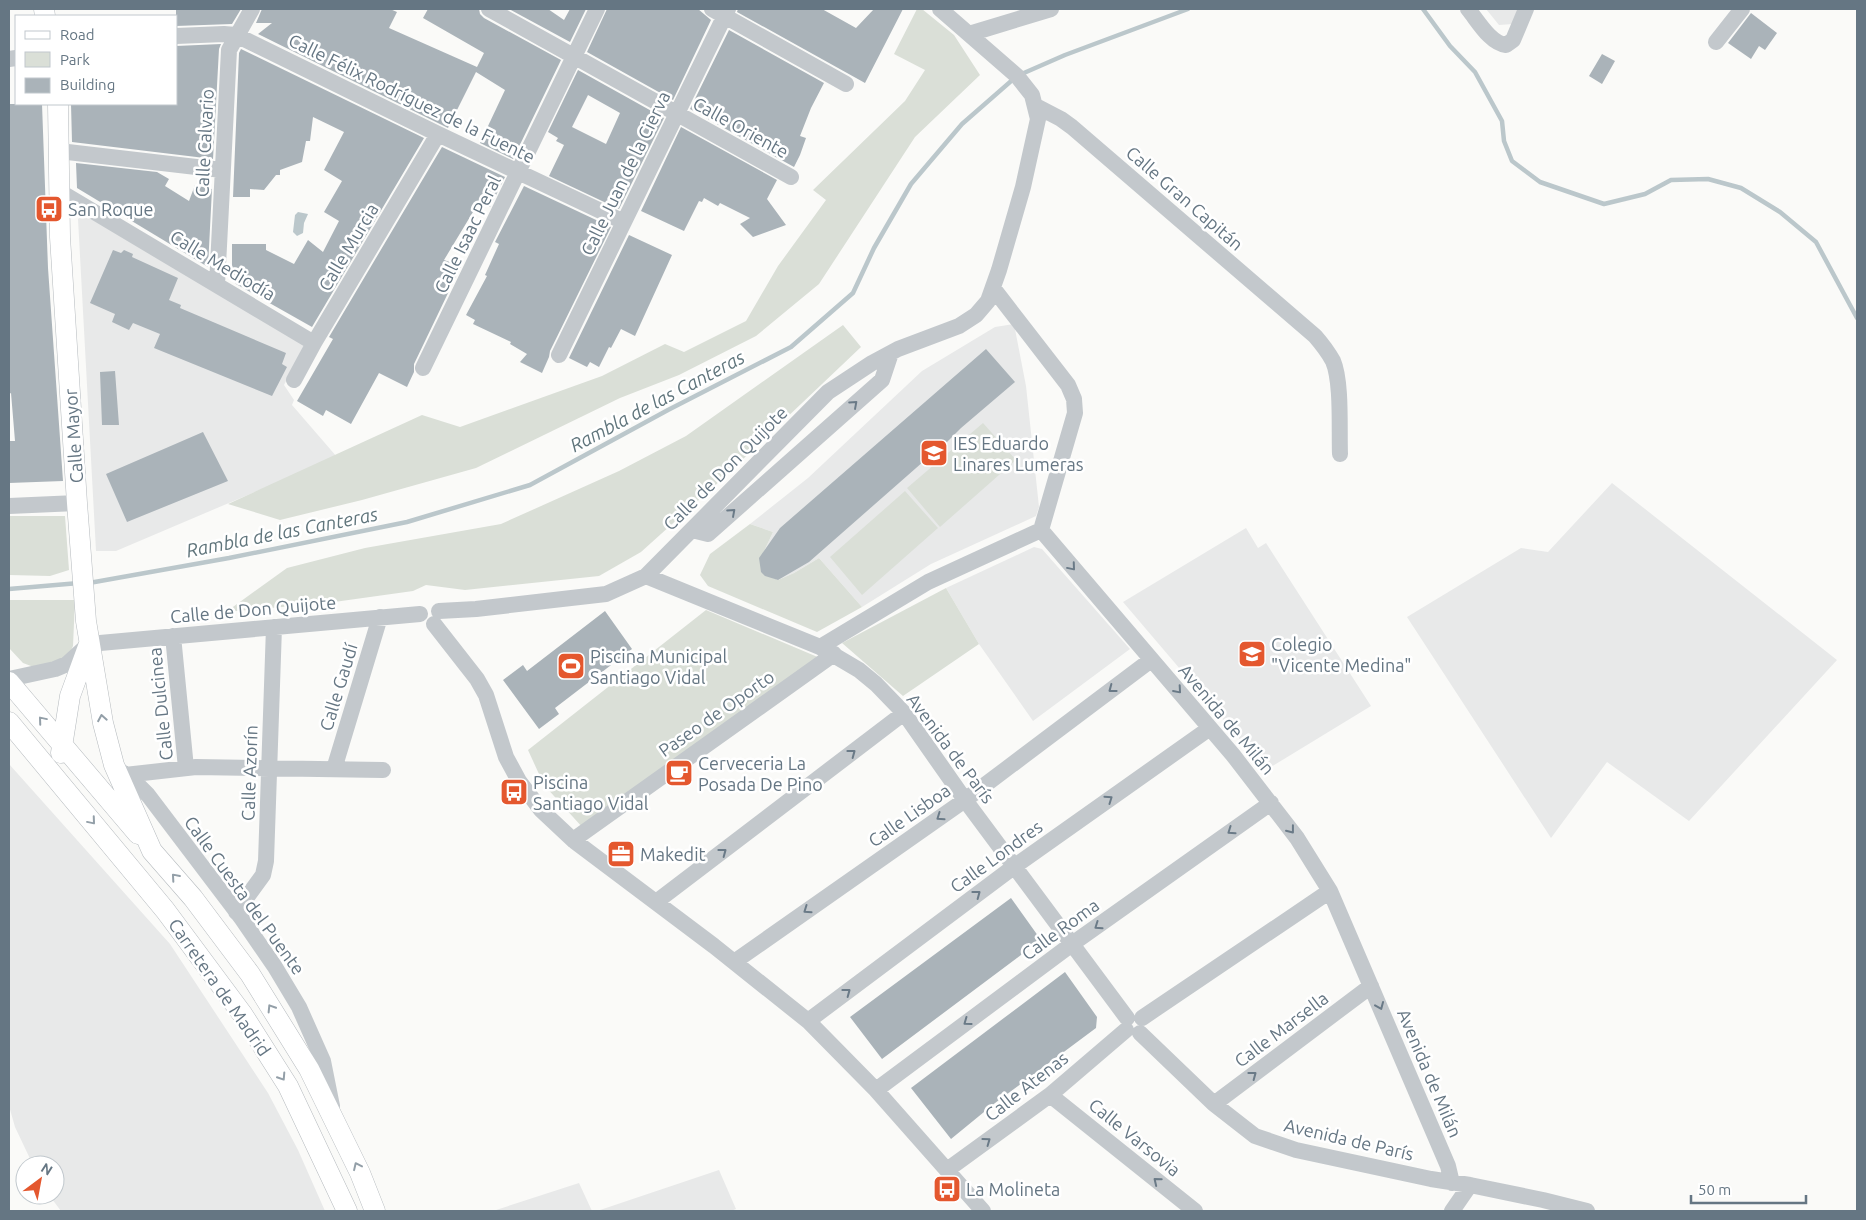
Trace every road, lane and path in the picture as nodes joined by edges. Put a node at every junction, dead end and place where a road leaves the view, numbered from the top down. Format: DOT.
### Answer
graph roads {
  1 [pos="252,9"];
  2 [pos="489,9"];
  3 [pos="598,9"];
  4 [pos="940,9"];
  5 [pos="1051,9"];
  6 [pos="1468,9"];
  7 [pos="1526,9"];
  8 [pos="1742,9"];
  9 [pos="722,11"];
  10 [pos="969,34"];
  11 [pos="236,35"];
  12 [pos="178,36"];
  13 [pos="1716,42"];
  14 [pos="574,56"];
  15 [pos="846,84"];
  16 [pos="58,105"];
  17 [pos="1036,106"];
  18 [pos="676,113"];
  19 [pos="438,134"];
  20 [pos="59,151"];
  21 [pos="222,170"];
  22 [pos="519,173"];
  23 [pos="791,177"];
  24 [pos="59,191"];
  25 [pos="624,222"];
  26 [pos="216,285"];
  27 [pos="993,288"];
  28 [pos="314,343"];
  29 [pos="891,353"];
  30 [pos="559,355"];
  31 [pos="423,368"];
  32 [pos="294,380"];
  33 [pos="1340,454"];
  34 [pos="77,503"];
  35 [pos="9,506"];
  36 [pos="692,530"];
  37 [pos="1041,530"];
  38 [pos="646,576"];
  39 [pos="380,617"];
  40 [pos="437,617"];
  41 [pos="274,627"];
  42 [pos="173,636"];
  43 [pos="89,644"];
  44 [pos="827,651"];
  45 [pos="1151,660"];
  46 [pos="9,680"];
  47 [pos="904,714"];
  48 [pos="9,722"];
  49 [pos="1210,728"];
  50 [pos="61,743"];
  51 [pos="186,768"];
  52 [pos="270,769"];
  53 [pos="334,769"];
  54 [pos="119,770"];
  55 [pos="382,770"];
  56 [pos="60,784"];
  57 [pos="965,800"];
  58 [pos="1270,803"];
  59 [pos="573,840"];
  60 [pos="152,851"];
  61 [pos="1015,866"];
  62 [pos="1330,891"];
  63 [pos="656,902"];
  64 [pos="236,912"];
  65 [pos="1072,944"];
  66 [pos="734,962"];
  67 [pos="1371,986"];
  68 [pos="808,1021"];
  69 [pos="1134,1025"];
  70 [pos="876,1090"];
  71 [pos="1050,1095"];
  72 [pos="1214,1104"];
  73 [pos="336,1122"];
  74 [pos="947,1170"];
  75 [pos="1452,1183"];
  76 [pos="1470,1185"];
  77 [pos="1541,1206"];
  78 [pos="1190,1210"];
  79 [pos="347,1211"];
  80 [pos="375,1211"];
  81 [pos="983,1211"];
  82 [pos="1452,1211"];
  83 [pos="1587,1211"];
  1 -- 11 [label="street, Calle Calvario"];
  2 -- 14 [label="street, Calle Oriente"];
  3 -- 14 [label="street, Calle Isaac Peral"];
  4 -- 10 [label="street"];
  5 -- 10 [label="street"];
  6 -- 7 [label="street"];
  8 -- 13 [label="street"];
  9 -- 15 [label="street"];
  9 -- 18 [label="street, Calle Juan de la Cierva"];
  10 -- 17 [label="street"];
  11 -- 12 [label="street, Calle Félix Rodríguez de la Fuente"];
  11 -- 19 [label="street, Calle Félix Rodríguez de la Fuente"];
  11 -- 21 [label="street, Calle Calvario"];
  14 -- 18 [label="street, Calle Oriente"];
  14 -- 22 [label="street, Calle Isaac Peral"];
  16 -- 20 [label="main road, Calle Mayor"];
  17 -- 27 [label="street, Calle de Don Quijote"];
  17 -- 33 [label="street, Calle Gran Capitán"];
  18 -- 23 [label="street, Calle Oriente"];
  18 -- 25 [label="street, Calle Juan de la Cierva"];
  19 -- 22 [label="street, Calle Félix Rodríguez de la Fuente"];
  19 -- 28 [label="street, Calle Murcia"];
  20 -- 21 [label="street"];
  20 -- 24 [label="main road, Calle Mayor"];
  21 -- 26 [label="street, Calle Calvario"];
  22 -- 25 [label="street, Calle Félix Rodríguez de la Fuente"];
  22 -- 31 [label="street, Calle Isaac Peral"];
  24 -- 26 [label="street, Calle Mediodía"];
  24 -- 34 [label="main road, Calle Mayor"];
  25 -- 30 [label="street, Calle Juan de la Cierva"];
  26 -- 28 [label="street, Calle Mediodía"];
  27 -- 29 [label="street, Calle de Don Quijote"];
  27 -- 37 [label="street"];
  28 -- 32 [label="street, Calle Murcia"];
  29 -- 36 [label="street, Calle de Don Quijote"];
  36 -- 29 [label="street, one-way"];
  34 -- 35 [label="street"];
  34 -- 43 [label="main road, Calle Mayor"];
  36 -- 38 [label="street, Calle de Don Quijote"];
  37 -- 44 [label="street"];
  37 -- 45 [label="street, Avenida de Milán, one-way"];
  38 -- 40 [label="street, Calle de Don Quijote"];
  38 -- 44 [label="street, Avenida de París"];
  39 -- 40 [label="street, Calle de Don Quijote"];
  39 -- 41 [label="street, Calle de Don Quijote"];
  39 -- 53 [label="street, Calle Gaudí"];
  40 -- 59 [label="street"];
  41 -- 42 [label="street, Calle de Don Quijote"];
  41 -- 52 [label="street, Calle Azorín"];
  42 -- 43 [label="street, Calle de Don Quijote"];
  42 -- 51 [label="street, Calle Dulcinea"];
  43 -- 46 [label="street"];
  43 -- 50 [label="main road"];
  54 -- 43 [label="main road, Calle Mayor, one-way"];
  44 -- 47 [label="street, Avenida de París"];
  44 -- 59 [label="street, Paseo de Oporto"];
  45 -- 49 [label="street, Avenida de Milán, one-way"];
  45 -- 57 [label="street, Calle Lisboa, one-way"];
  50 -- 46 [label="main road, one-way"];
  47 -- 57 [label="street, Avenida de París"];
  63 -- 47 [label="street, one-way"];
  48 -- 56 [label="main road, Carretera de Madrid"];
  49 -- 58 [label="street, Avenida de Milán"];
  61 -- 49 [label="street, Calle Londres, one-way"];
  50 -- 56 [label="main road"];
  50 -- 60 [label="main road"];
  51 -- 52 [label="street"];
  51 -- 54 [label="street"];
  52 -- 53 [label="street"];
  52 -- 64 [label="street, Calle Azorín"];
  53 -- 55 [label="street"];
  54 -- 60 [label="main road, Calle Mayor"];
  54 -- 64 [label="street, Calle Cuesta del Puente"];
  56 -- 79 [label="main road, Carretera de Madrid, one-way"];
  57 -- 61 [label="street, Avenida de París"];
  57 -- 66 [label="street, Calle Lisboa, one-way"];
  58 -- 62 [label="street, Avenida de Milán, one-way"];
  58 -- 65 [label="street, Calle Roma, one-way"];
  59 -- 63 [label="street"];
  73 -- 60 [label="main road, one-way"];
  61 -- 65 [label="street, Avenida de París"];
  68 -- 61 [label="street, Calle Londres, one-way"];
  62 -- 67 [label="street, Avenida de Milán"];
  62 -- 69 [label="street, Calle Atenas"];
  63 -- 66 [label="street"];
  64 -- 73 [label="street, Calle Cuesta del Puente"];
  65 -- 69 [label="street, Avenida de París"];
  65 -- 70 [label="street, Calle Roma, one-way"];
  66 -- 68 [label="street"];
  72 -- 67 [label="street, Calle Marsella, one-way"];
  67 -- 75 [label="street, Avenida de Milán, one-way"];
  68 -- 70 [label="street"];
  69 -- 71 [label="street, Calle Atenas"];
  69 -- 72 [label="street, Avenida de París"];
  70 -- 74 [label="street"];
  74 -- 71 [label="street, Calle Atenas, one-way"];
  78 -- 71 [label="street, Calle Varsovia, one-way"];
  72 -- 75 [label="street, Avenida de París"];
  80 -- 73 [label="main road, one-way"];
  74 -- 81 [label="street"];
  75 -- 76 [label="street, Avenida de París"];
  76 -- 77 [label="street, Avenida de París"];
  76 -- 82 [label="street"];
  77 -- 83 [label="street, Avenida de París"];
}
